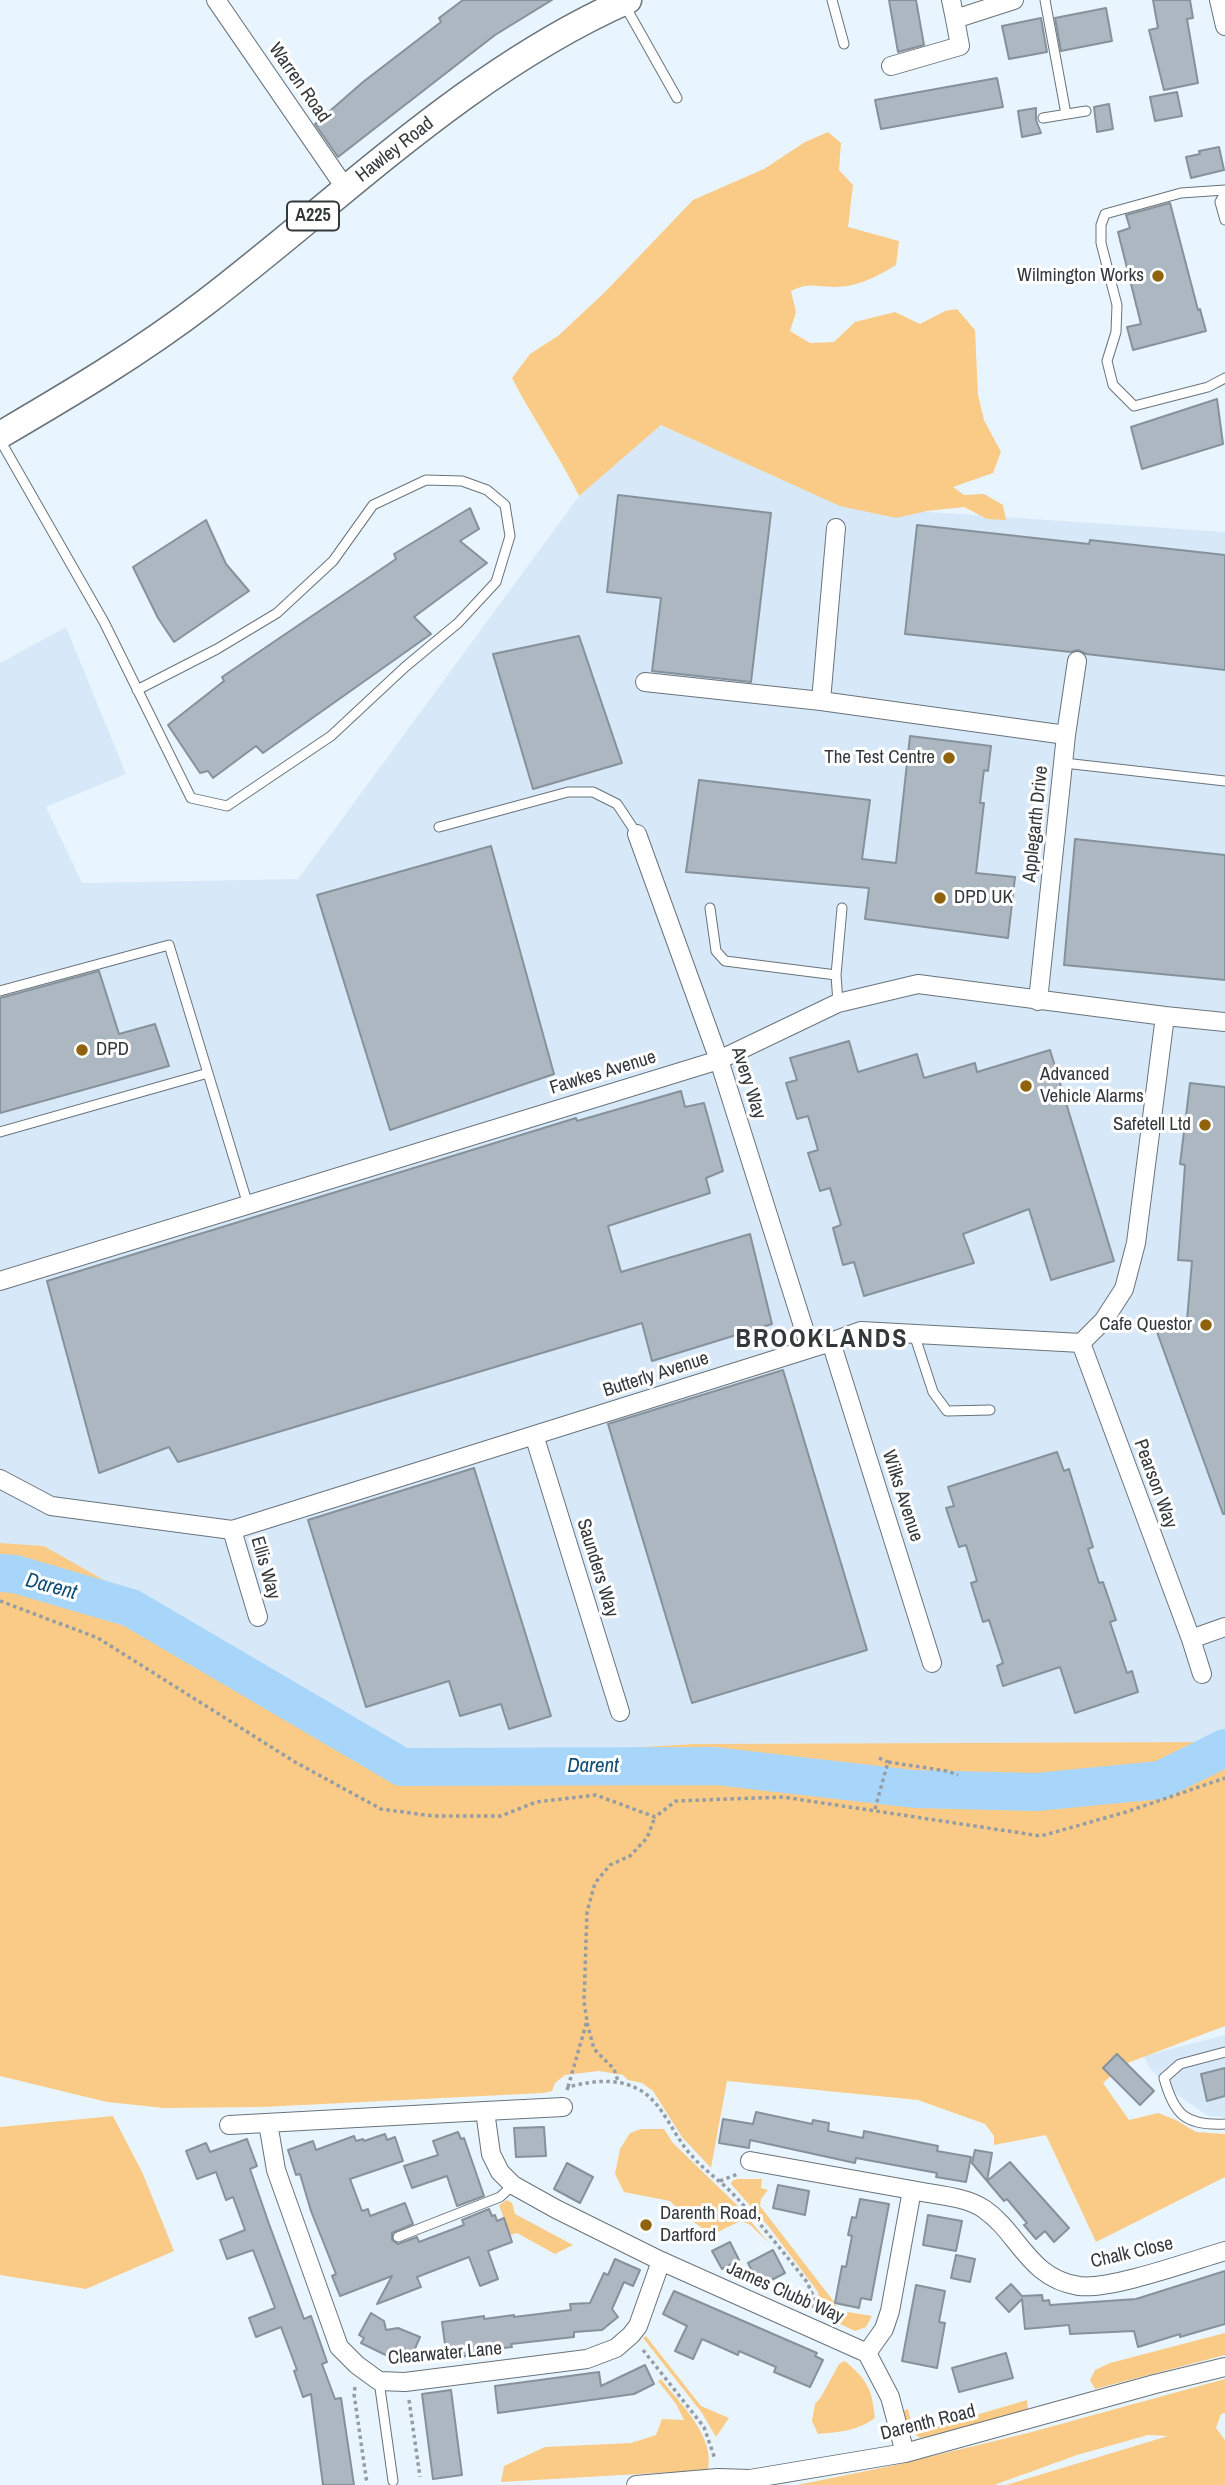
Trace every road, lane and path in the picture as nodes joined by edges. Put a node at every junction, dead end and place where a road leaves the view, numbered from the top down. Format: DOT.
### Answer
graph roads {
  1 [pos="216,0"];
  2 [pos="832,0"];
  3 [pos="951,0"];
  4 [pos="1014,0"];
  5 [pos="1045,0"];
  6 [pos="1219,0"];
  7 [pos="625,1"];
  8 [pos="955,19"];
  9 [pos="1225,26"];
  10 [pos="844,44"];
  11 [pos="891,66"];
  12 [pos="677,98"];
  13 [pos="1086,111"];
  14 [pos="1066,114"];
  15 [pos="1043,118"];
  16 [pos="346,189"];
  17 [pos="1225,191"];
  18 [pos="1225,220"];
  19 [pos="1225,378"];
  20 [pos="0,435"];
  21 [pos="0,440"];
  22 [pos="836,528"];
  23 [pos="1077,661"];
  24 [pos="645,682"];
  25 [pos="137,690"];
  26 [pos="821,701"];
  27 [pos="1066,735"];
  28 [pos="1063,763"];
  29 [pos="1225,781"];
  30 [pos="439,827"];
  31 [pos="637,834"];
  32 [pos="710,908"];
  33 [pos="842,908"];
  34 [pos="836,975"];
  35 [pos="0,991"];
  36 [pos="1038,1000"];
  37 [pos="838,1003"];
  38 [pos="1165,1016"];
  39 [pos="1225,1022"];
  40 [pos="719,1060"];
  41 [pos="208,1073"];
  42 [pos="0,1132"];
  43 [pos="248,1205"];
  44 [pos="0,1281"];
  45 [pos="914,1334"];
  46 [pos="831,1342"];
  47 [pos="1081,1343"];
  48 [pos="810,1348"];
  49 [pos="990,1410"];
  50 [pos="534,1435"];
  51 [pos="0,1479"];
  52 [pos="232,1530"];
  53 [pos="2,1601"];
  54 [pos="258,1617"];
  55 [pos="1225,1628"];
  56 [pos="1191,1639"];
  57 [pos="932,1663"];
  58 [pos="1202,1674"];
  59 [pos="620,1712"];
  60 [pos="879,1758"];
  61 [pos="888,1762"];
  62 [pos="958,1775"];
  63 [pos="1225,1778"];
  64 [pos="875,1810"];
  65 [pos="655,1817"];
  66 [pos="587,2021"];
  67 [pos="1225,2052"];
  68 [pos="618,2081"];
  69 [pos="568,2087"];
  70 [pos="563,2107"];
  71 [pos="485,2111"];
  72 [pos="268,2123"];
  73 [pos="229,2124"];
  74 [pos="1225,2124"];
  75 [pos="750,2161"];
  76 [pos="513,2185"];
  77 [pos="912,2190"];
  78 [pos="398,2237"];
  79 [pos="1225,2251"];
  80 [pos="661,2261"];
  81 [pos="806,2324"];
  82 [pos="631,2335"];
  83 [pos="867,2353"];
  84 [pos="1225,2367"];
  85 [pos="362,2369"];
  86 [pos="379,2381"];
  87 [pos="407,2382"];
  88 [pos="905,2453"];
  89 [pos="420,2477"];
  90 [pos="718,2478"];
  91 [pos="393,2481"];
  92 [pos="750,2482"];
  93 [pos="367,2484"];
  94 [pos="636,2485"];
  1 -- 16 [label="street, Warren Road"];
  2 -- 10 [label="lane"];
  3 -- 8 [label="street"];
  4 -- 8 [label="street"];
  5 -- 14 [label="lane"];
  6 -- 9 [label="street"];
  7 -- 12 [label="lane"];
  7 -- 16 [label="main road, Hawley Road / A225"];
  8 -- 11 [label="street"];
  13 -- 14 [label="lane"];
  14 -- 15 [label="lane"];
  16 -- 20 [label="main road, Hawley Road / A225"];
  17 -- 18 [label="lane"];
  17 -- 19 [label="lane"];
  21 -- 25 [label="lane"];
  22 -- 26 [label="street"];
  23 -- 27 [label="street, Applegarth Drive"];
  24 -- 26 [label="street"];
  25 -- 25 [label="lane"];
  26 -- 27 [label="street"];
  27 -- 28 [label="street, Applegarth Drive"];
  28 -- 29 [label="lane"];
  28 -- 36 [label="street, Applegarth Drive"];
  30 -- 31 [label="lane"];
  31 -- 40 [label="street, Avery Way"];
  32 -- 34 [label="lane"];
  33 -- 34 [label="lane"];
  34 -- 37 [label="lane"];
  35 -- 41 [label="lane"];
  36 -- 37 [label="street, Fawkes Avenue"];
  36 -- 38 [label="street, Fawkes Avenue"];
  37 -- 40 [label="street, Fawkes Avenue"];
  38 -- 39 [label="street, Fawkes Avenue"];
  38 -- 47 [label="street"];
  40 -- 43 [label="street, Fawkes Avenue"];
  40 -- 48 [label="street, Avery Way"];
  41 -- 42 [label="lane"];
  41 -- 43 [label="lane"];
  43 -- 44 [label="street, Fawkes Avenue"];
  45 -- 46 [label="street, Butterly Avenue"];
  45 -- 47 [label="street, Butterly Avenue"];
  45 -- 49 [label="lane"];
  46 -- 48 [label="street, Butterly Avenue"];
  46 -- 57 [label="street, Wilks Avenue"];
  47 -- 56 [label="street, Pearson Way"];
  48 -- 50 [label="street, Butterly Avenue"];
  50 -- 52 [label="street, Butterly Avenue"];
  50 -- 59 [label="street, Saunders Way"];
  51 -- 52 [label="street, Butterly Avenue"];
  52 -- 54 [label="street, Ellis Way"];
  53 -- 65 [label="path"];
  55 -- 56 [label="street"];
  56 -- 58 [label="street, Pearson Way"];
  60 -- 61 [label="path"];
  61 -- 62 [label="path"];
  61 -- 64 [label="path"];
  63 -- 64 [label="path"];
  64 -- 65 [label="path"];
  65 -- 66 [label="path"];
  66 -- 68 [label="path"];
  66 -- 69 [label="path"];
  67 -- 74 [label="lane"];
  68 -- 69 [label="path"];
  68 -- 81 [label="path"];
  69 -- 70 [label="path"];
  70 -- 71 [label="street"];
  71 -- 72 [label="street"];
  71 -- 76 [label="street, James Clubb Way"];
  72 -- 73 [label="street"];
  72 -- 85 [label="street, Clearwater Lane"];
  75 -- 77 [label="street, Chalk Close"];
  76 -- 78 [label="lane"];
  76 -- 80 [label="street, James Clubb Way"];
  77 -- 79 [label="street, Chalk Close"];
  77 -- 83 [label="street"];
  80 -- 81 [label="street, James Clubb Way"];
  80 -- 82 [label="street"];
  81 -- 83 [label="street, James Clubb Way"];
  82 -- 87 [label="street, Clearwater Lane"];
  82 -- 90 [label="path"];
  83 -- 88 [label="street"];
  84 -- 88 [label="street, Darenth Road"];
  85 -- 86 [label="street, Clearwater Lane"];
  85 -- 93 [label="path"];
  86 -- 87 [label="street, Clearwater Lane"];
  86 -- 91 [label="lane"];
  87 -- 89 [label="path"];
  88 -- 92 [label="street, Darenth Road"];
  90 -- 92 [label="street, Darenth Road"];
  90 -- 94 [label="street, Darenth Road"];
}
